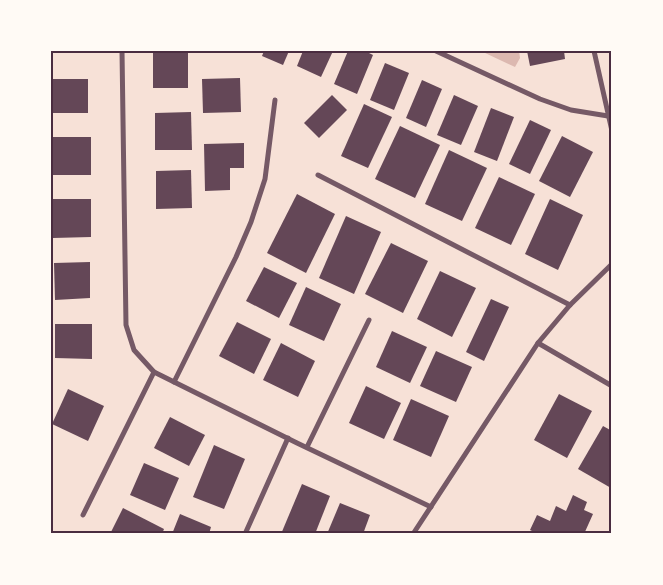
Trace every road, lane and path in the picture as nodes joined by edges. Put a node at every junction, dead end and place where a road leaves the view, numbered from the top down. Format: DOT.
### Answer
graph roads {
  1 [pos="122,51"];
  2 [pos="436,51"];
  3 [pos="594,51"];
  4 [pos="275,100"];
  5 [pos="608,116"];
  6 [pos="612,131"];
  7 [pos="318,175"];
  8 [pos="612,264"];
  9 [pos="570,305"];
  10 [pos="368,320"];
  11 [pos="538,343"];
  12 [pos="154,372"];
  13 [pos="174,382"];
  14 [pos="612,386"];
  15 [pos="288,438"];
  16 [pos="307,447"];
  17 [pos="431,507"];
  18 [pos="83,515"];
  19 [pos="245,534"];
  20 [pos="414,534"];
  1 -- 12 [label="street"];
  2 -- 5 [label="street"];
  3 -- 5 [label="street"];
  4 -- 13 [label="street"];
  5 -- 6 [label="street"];
  7 -- 9 [label="street"];
  8 -- 9 [label="street"];
  9 -- 11 [label="street"];
  10 -- 16 [label="street"];
  11 -- 14 [label="street"];
  11 -- 17 [label="street"];
  12 -- 13 [label="street"];
  12 -- 18 [label="street"];
  13 -- 15 [label="street"];
  15 -- 16 [label="street"];
  15 -- 19 [label="street"];
  16 -- 17 [label="street"];
  17 -- 20 [label="street"];
}
